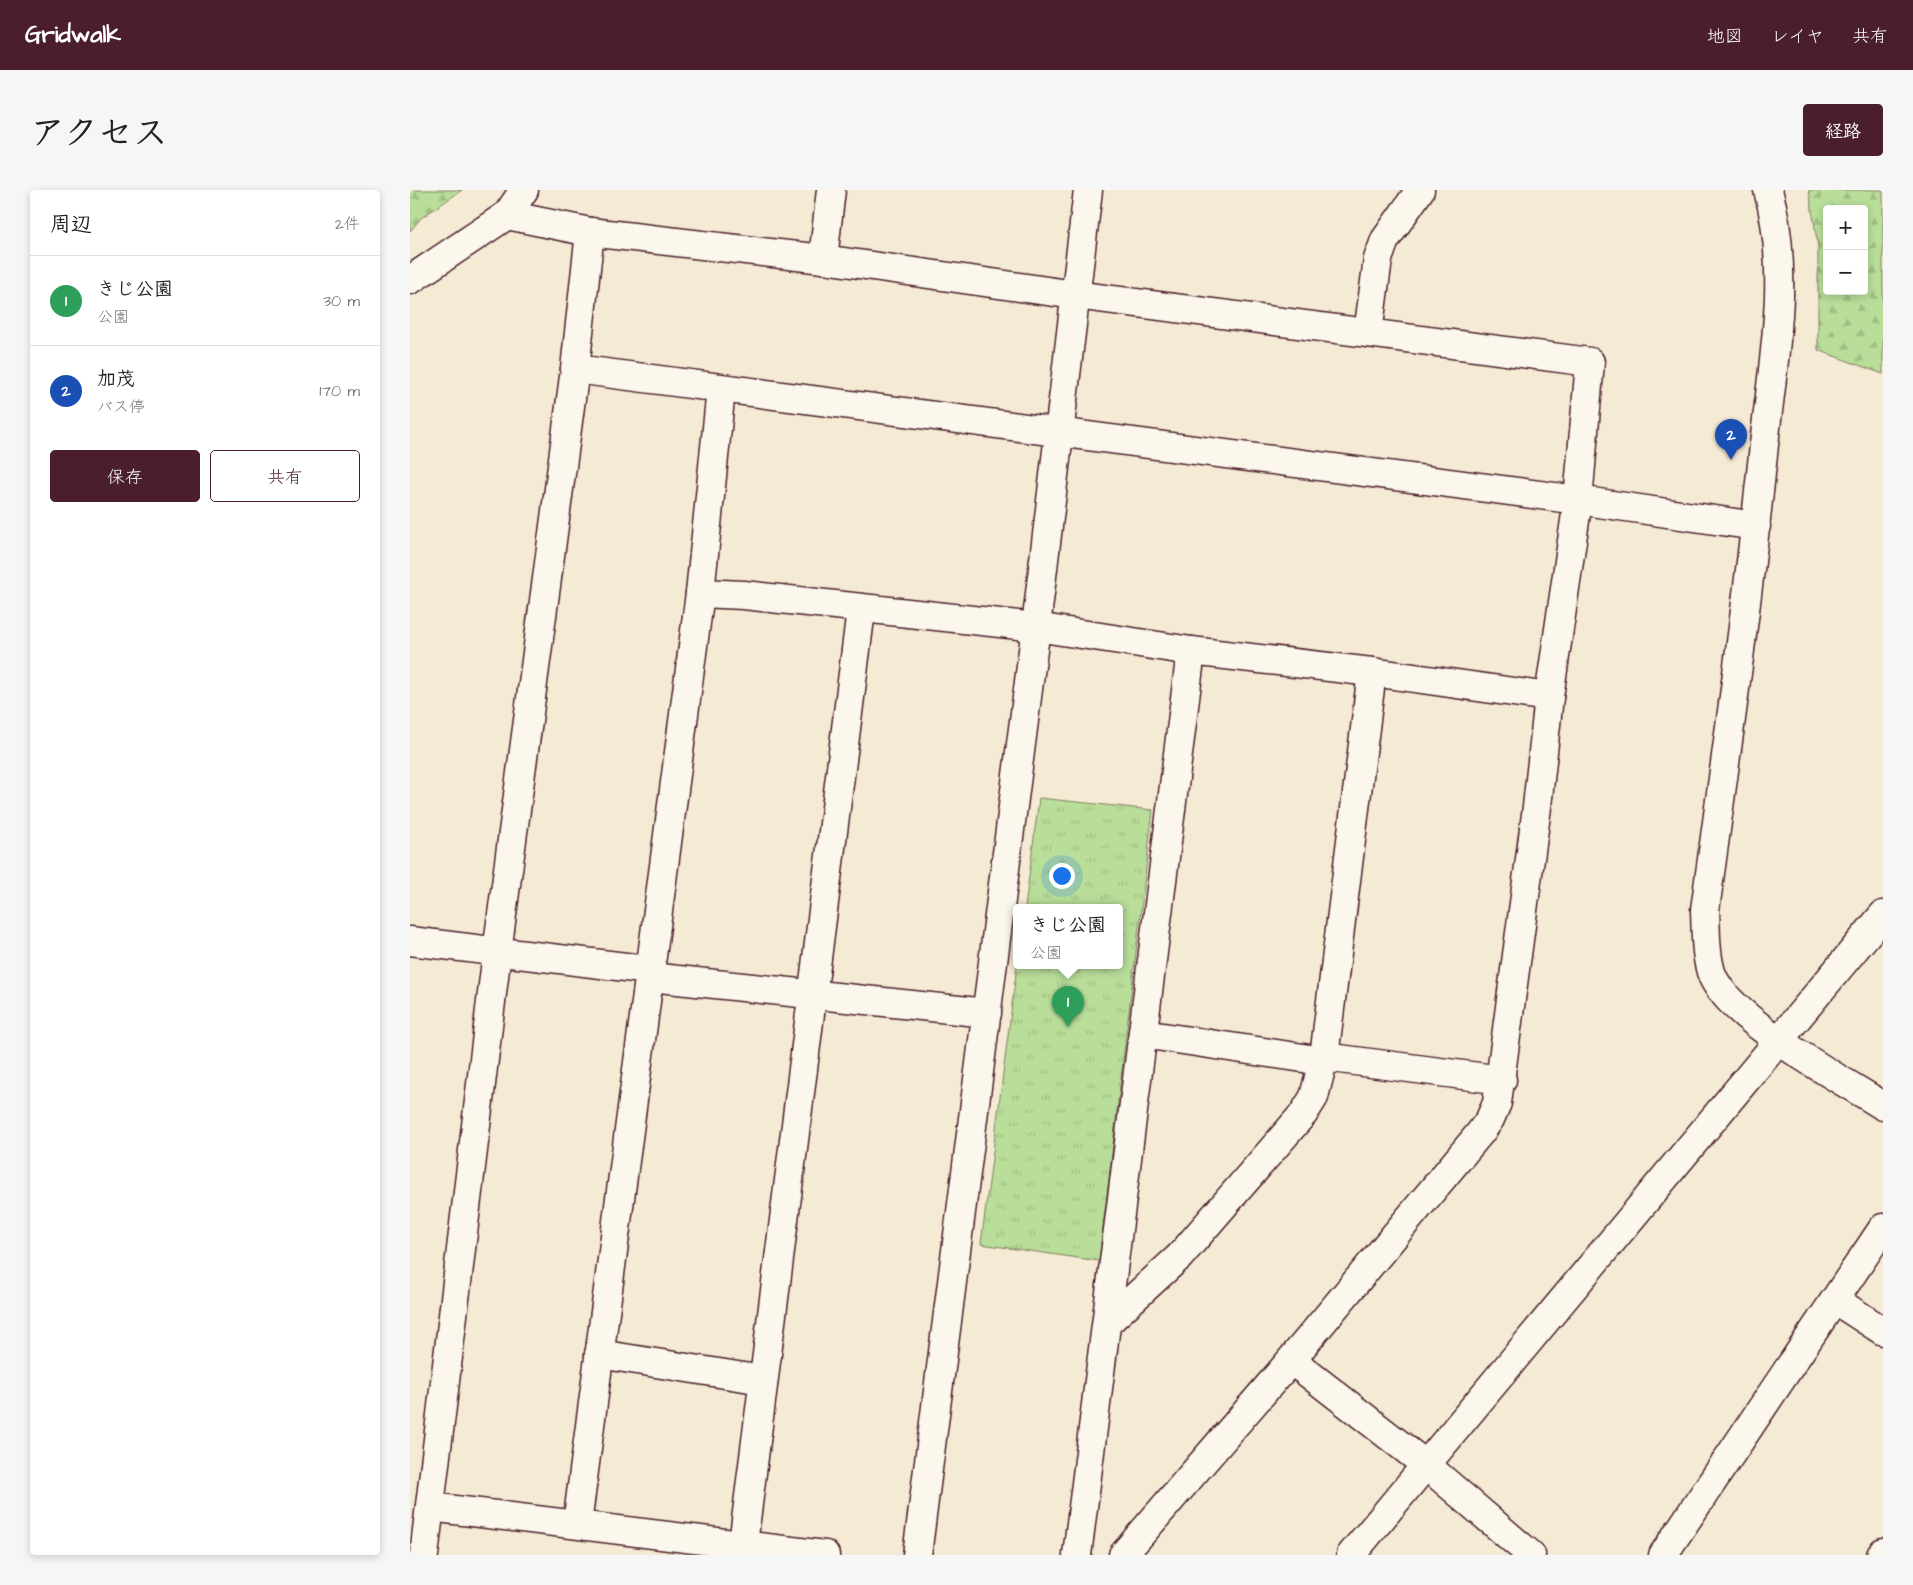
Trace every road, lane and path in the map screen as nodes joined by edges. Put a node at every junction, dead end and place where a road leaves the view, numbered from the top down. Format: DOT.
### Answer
graph roads {
  1 [pos="524,190"];
  2 [pos="831,190"];
  3 [pos="1088,190"];
  4 [pos="1420,190"];
  5 [pos="1768,190"];
  6 [pos="508,215"];
  7 [pos="590,232"];
  8 [pos="823,259"];
  9 [pos="411,284"];
  10 [pos="1075,295"];
  11 [pos="1368,333"];
  12 [pos="574,369"];
  13 [pos="721,388"];
  14 [pos="1060,432"];
  15 [pos="1578,500"];
  16 [pos="1756,526"];
  17 [pos="700,592"];
  18 [pos="861,610"];
  19 [pos="1036,627"];
  20 [pos="1191,651"];
  21 [pos="1372,672"];
  22 [pos="1549,697"];
  23 [pos="1883,915"];
  24 [pos="410,941"];
  25 [pos="497,952"];
  26 [pos="650,974"];
  27 [pos="812,994"];
  28 [pos="987,1013"];
  29 [pos="1143,1034"];
  30 [pos="1778,1041"];
  31 [pos="1323,1059"];
  32 [pos="1502,1080"];
  33 [pos="1883,1106"];
  34 [pos="1883,1228"];
  35 [pos="1836,1300"];
  36 [pos="1108,1322"];
  37 [pos="1883,1332"];
  38 [pos="599,1354"];
  39 [pos="1291,1360"];
  40 [pos="763,1380"];
  41 [pos="1426,1465"];
  42 [pos="430,1507"];
  43 [pos="577,1524"];
  44 [pos="742,1544"];
  45 [pos="424,1555"];
  46 [pos="825,1555"];
  47 [pos="917,1555"];
  48 [pos="1078,1555"];
  49 [pos="1123,1555"];
  50 [pos="1351,1555"];
  51 [pos="1531,1555"];
  52 [pos="1663,1555"];
  1 -- 6 [label="street"];
  2 -- 8 [label="street"];
  3 -- 10 [label="street"];
  4 -- 11 [label="street"];
  5 -- 16 [label="street"];
  6 -- 7 [label="street"];
  6 -- 9 [label="street"];
  7 -- 8 [label="street"];
  7 -- 12 [label="street"];
  8 -- 10 [label="street"];
  10 -- 11 [label="street"];
  10 -- 14 [label="street"];
  11 -- 15 [label="street"];
  12 -- 13 [label="street"];
  12 -- 25 [label="street"];
  13 -- 14 [label="street"];
  13 -- 17 [label="street"];
  14 -- 15 [label="street"];
  14 -- 19 [label="street"];
  15 -- 16 [label="street"];
  15 -- 22 [label="street"];
  16 -- 30 [label="street"];
  17 -- 18 [label="street"];
  17 -- 26 [label="street"];
  18 -- 19 [label="street"];
  18 -- 27 [label="street"];
  19 -- 20 [label="street"];
  19 -- 28 [label="street"];
  20 -- 21 [label="street"];
  20 -- 29 [label="street"];
  21 -- 22 [label="street"];
  21 -- 31 [label="street"];
  22 -- 32 [label="street"];
  23 -- 30 [label="street"];
  24 -- 25 [label="street"];
  25 -- 26 [label="street"];
  25 -- 42 [label="street"];
  26 -- 27 [label="street"];
  26 -- 38 [label="street"];
  27 -- 28 [label="street"];
  27 -- 40 [label="street"];
  28 -- 47 [label="street"];
  29 -- 31 [label="street"];
  29 -- 36 [label="street"];
  30 -- 33 [label="street"];
  30 -- 41 [label="street"];
  31 -- 32 [label="street"];
  31 -- 36 [label="street"];
  32 -- 39 [label="street"];
  34 -- 35 [label="street"];
  35 -- 37 [label="street"];
  35 -- 52 [label="street"];
  36 -- 48 [label="street"];
  38 -- 40 [label="street"];
  38 -- 43 [label="street"];
  39 -- 41 [label="street"];
  39 -- 49 [label="street"];
  40 -- 44 [label="street"];
  41 -- 50 [label="street"];
  41 -- 51 [label="street"];
  42 -- 43 [label="street"];
  42 -- 45 [label="street"];
  43 -- 44 [label="street"];
  44 -- 46 [label="street"];
}
